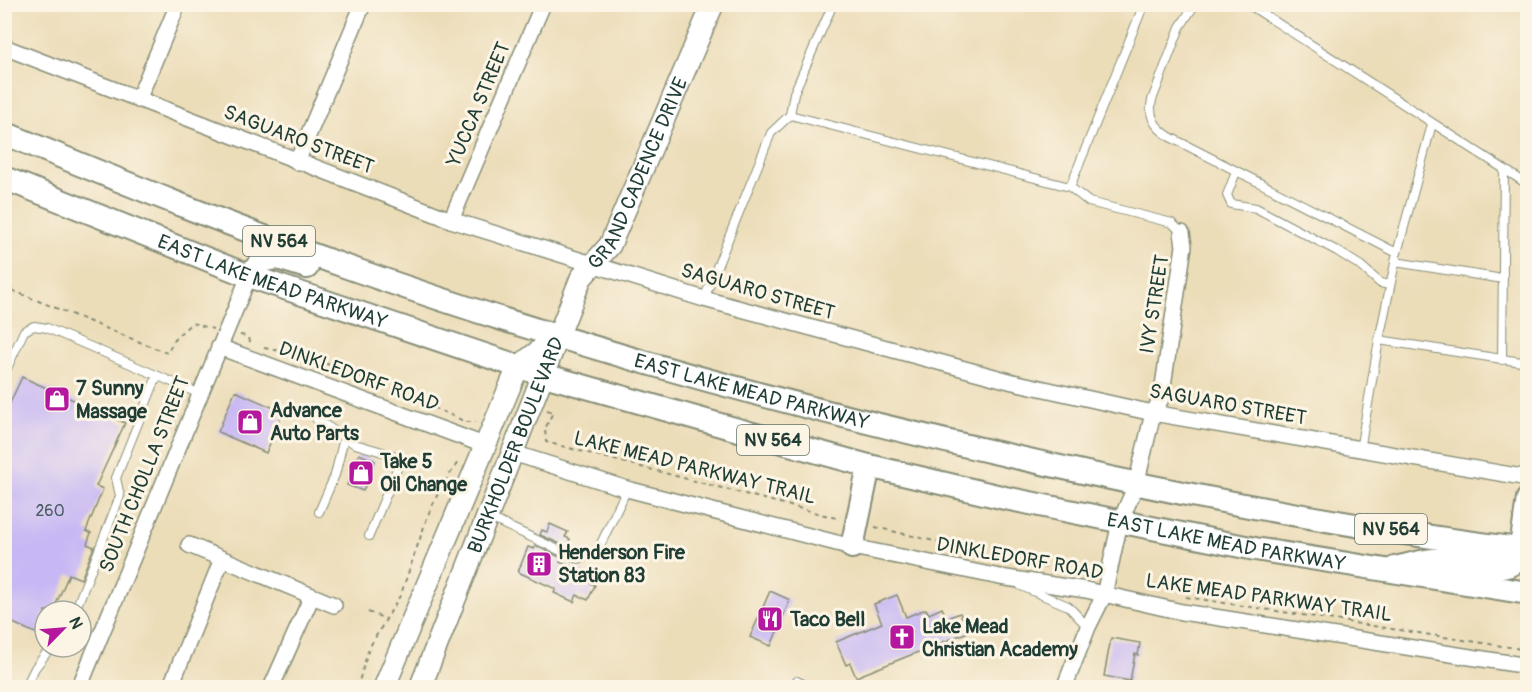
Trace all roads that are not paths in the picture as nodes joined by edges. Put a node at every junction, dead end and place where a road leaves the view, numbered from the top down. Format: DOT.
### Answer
graph roads {
  1 [pos="178,4"];
  2 [pos="363,4"];
  3 [pos="543,4"];
  4 [pos="713,4"];
  5 [pos="832,4"];
  6 [pos="1144,4"];
  7 [pos="1195,4"];
  8 [pos="1248,4"];
  9 [pos="4,47"];
  10 [pos="138,100"];
  11 [pos="790,115"];
  12 [pos="1432,124"];
  13 [pos="4,134"];
  14 [pos="297,162"];
  15 [pos="1504,169"];
  16 [pos="1236,172"];
  17 [pos="4,178"];
  18 [pos="1524,182"];
  19 [pos="1070,187"];
  20 [pos="451,220"];
  21 [pos="1182,233"];
  22 [pos="1396,258"];
  23 [pos="593,264"];
  24 [pos="355,270"];
  25 [pos="249,276"];
  26 [pos="1503,279"];
  27 [pos="1390,285"];
  28 [pos="704,299"];
  29 [pos="557,337"];
  30 [pos="1379,340"];
  31 [pos="219,347"];
  32 [pos="1502,360"];
  33 [pos="1527,363"];
  34 [pos="518,367"];
  35 [pos="4,375"];
  36 [pos="544,375"];
  37 [pos="157,376"];
  38 [pos="200,394"];
  39 [pos="1153,412"];
  40 [pos="317,420"];
  41 [pos="344,438"];
  42 [pos="477,442"];
  43 [pos="1360,450"];
  44 [pos="513,453"];
  45 [pos="869,466"];
  46 [pos="1527,478"];
  47 [pos="1136,485"];
  48 [pos="627,489"];
  49 [pos="1527,498"];
  50 [pos="319,512"];
  51 [pos="488,517"];
  52 [pos="1120,522"];
  53 [pos="369,536"];
  54 [pos="189,545"];
  55 [pos="852,547"];
  56 [pos="1523,550"];
  57 [pos="222,560"];
  58 [pos="1385,571"];
  59 [pos="1000,577"];
  60 [pos="1527,593"];
  61 [pos="1104,595"];
  62 [pos="312,596"];
  63 [pos="80,599"];
  64 [pos="334,605"];
  65 [pos="417,606"];
  66 [pos="448,617"];
  67 [pos="1088,627"];
  68 [pos="42,659"];
  69 [pos="1527,666"];
  70 [pos="797,681"];
  71 [pos="25,687"];
  72 [pos="79,687"];
  73 [pos="170,687"];
  74 [pos="271,687"];
  75 [pos="384,687"];
  76 [pos="420,687"];
  77 [pos="812,687"];
  78 [pos="1064,687"];
  1 -- 10 [label="street"];
  2 -- 14 [label="street"];
  3 -- 20 [label="street, YUCCA STREET"];
  4 -- 23 [label="main road, GRAND CADENCE DRIVE"];
  5 -- 11 [label="lane"];
  6 -- 19 [label="lane"];
  7 -- 16 [label="lane"];
  8 -- 12 [label="lane"];
  9 -- 10 [label="street, SAGUARO STREET"];
  10 -- 14 [label="street, SAGUARO STREET"];
  11 -- 19 [label="lane"];
  11 -- 28 [label="lane"];
  12 -- 15 [label="lane"];
  12 -- 22 [label="lane"];
  13 -- 24 [label="main road, EAST LAKE MEAD PARKWAY / NV 564"];
  14 -- 20 [label="street, SAGUARO STREET"];
  15 -- 18 [label="lane"];
  15 -- 26 [label="lane"];
  16 -- 22 [label="lane"];
  16 -- 27 [label="lane"];
  17 -- 25 [label="main road, EAST LAKE MEAD PARKWAY / NV 564"];
  19 -- 21 [label="lane"];
  20 -- 23 [label="street, SAGUARO STREET"];
  21 -- 39 [label="street, IVY STREET"];
  22 -- 26 [label="lane"];
  22 -- 27 [label="lane"];
  23 -- 28 [label="street, SAGUARO STREET"];
  23 -- 29 [label="main road, GRAND CADENCE DRIVE"];
  24 -- 25 [label="main road"];
  24 -- 29 [label="main road, EAST LAKE MEAD PARKWAY / NV 564"];
  25 -- 31 [label="street, SOUTH CHOLLA STREET"];
  25 -- 34 [label="main road, EAST LAKE MEAD PARKWAY / NV 564"];
  26 -- 32 [label="lane"];
  27 -- 30 [label="lane"];
  28 -- 39 [label="street, SAGUARO STREET"];
  29 -- 34 [label="main road, BURKHOLDER BOULEVARD"];
  29 -- 36 [label="main road, BURKHOLDER BOULEVARD"];
  29 -- 47 [label="main road, EAST LAKE MEAD PARKWAY / NV 564"];
  30 -- 32 [label="lane"];
  30 -- 43 [label="lane"];
  31 -- 38 [label="street, SOUTH CHOLLA STREET"];
  31 -- 42 [label="street, DINKLEDORF ROAD"];
  32 -- 33 [label="lane"];
  34 -- 36 [label="main road, EAST LAKE MEAD PARKWAY / NV 564"];
  34 -- 42 [label="main road, BURKHOLDER BOULEVARD"];
  35 -- 37 [label="lane"];
  36 -- 44 [label="main road, BURKHOLDER BOULEVARD"];
  36 -- 45 [label="main road, EAST LAKE MEAD PARKWAY / NV 564"];
  37 -- 38 [label="lane"];
  37 -- 63 [label="lane"];
  38 -- 72 [label="street, SOUTH CHOLLA STREET"];
  39 -- 43 [label="street, SAGUARO STREET"];
  39 -- 47 [label="street, IVY STREET"];
  40 -- 41 [label="lane"];
  41 -- 50 [label="lane"];
  41 -- 53 [label="lane"];
  42 -- 65 [label="main road, BURKHOLDER BOULEVARD"];
  43 -- 46 [label="street, SAGUARO STREET"];
  44 -- 48 [label="street, DINKLEDORF ROAD"];
  44 -- 51 [label="main road, BURKHOLDER BOULEVARD"];
  45 -- 52 [label="main road, EAST LAKE MEAD PARKWAY / NV 564"];
  45 -- 55 [label="main road"];
  47 -- 52 [label="street, IVY STREET"];
  47 -- 56 [label="main road, EAST LAKE MEAD PARKWAY / NV 564"];
  48 -- 51 [label="lane"];
  48 -- 55 [label="street, DINKLEDORF ROAD"];
  49 -- 56 [label="main road"];
  51 -- 66 [label="main road, BURKHOLDER BOULEVARD"];
  52 -- 58 [label="main road, EAST LAKE MEAD PARKWAY / NV 564"];
  52 -- 61 [label="street, IVY STREET"];
  54 -- 57 [label="street"];
  55 -- 59 [label="street, DINKLEDORF ROAD"];
  56 -- 58 [label="main road"];
  57 -- 62 [label="street"];
  57 -- 73 [label="street"];
  58 -- 60 [label="main road, EAST LAKE MEAD PARKWAY / NV 564"];
  59 -- 61 [label="street, DINKLEDORF ROAD"];
  59 -- 67 [label="lane"];
  61 -- 67 [label="street, IVY STREET"];
  61 -- 69 [label="street, DINKLEDORF ROAD"];
  62 -- 64 [label="street"];
  62 -- 74 [label="street"];
  65 -- 66 [label="main road"];
  65 -- 75 [label="main road, BURKHOLDER BOULEVARD"];
  66 -- 76 [label="main road, BURKHOLDER BOULEVARD"];
  67 -- 78 [label="street, IVY STREET"];
  68 -- 71 [label="lane"];
  70 -- 77 [label="lane"];
}
